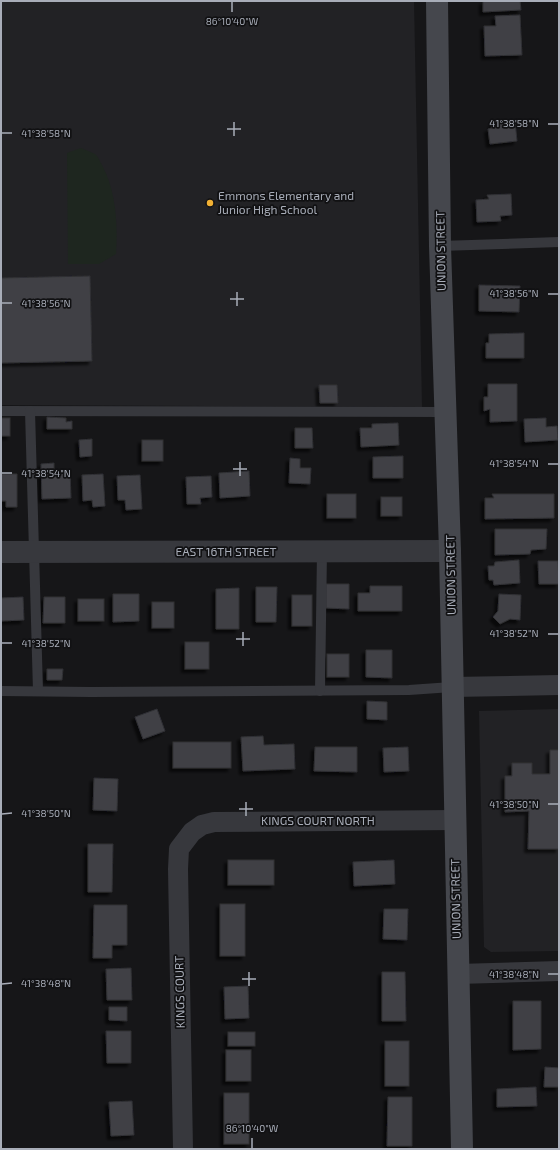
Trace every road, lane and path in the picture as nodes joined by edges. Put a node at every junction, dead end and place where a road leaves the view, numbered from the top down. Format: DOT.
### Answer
graph roads {
  1 [pos="437,1"];
  2 [pos="559,242"];
  3 [pos="440,246"];
  4 [pos="1,411"];
  5 [pos="30,411"];
  6 [pos="446,412"];
  7 [pos="450,551"];
  8 [pos="1,552"];
  9 [pos="34,552"];
  10 [pos="322,552"];
  11 [pos="559,685"];
  12 [pos="452,687"];
  13 [pos="320,690"];
  14 [pos="1,691"];
  15 [pos="38,691"];
  16 [pos="455,820"];
  17 [pos="188,838"];
  18 [pos="559,971"];
  19 [pos="458,974"];
  20 [pos="182,1149"];
  21 [pos="462,1149"];
  1 -- 3 [label="main road, UNION STREET"];
  2 -- 3 [label="lane"];
  3 -- 6 [label="main road, UNION STREET"];
  4 -- 5 [label="lane"];
  5 -- 6 [label="lane"];
  5 -- 9 [label="lane"];
  6 -- 7 [label="main road, UNION STREET"];
  7 -- 10 [label="street, EAST 16TH STREET"];
  7 -- 12 [label="main road, UNION STREET"];
  8 -- 9 [label="street, EAST 16TH STREET"];
  9 -- 10 [label="street, EAST 16TH STREET"];
  9 -- 15 [label="lane"];
  10 -- 13 [label="lane"];
  11 -- 12 [label="street"];
  12 -- 13 [label="lane"];
  12 -- 16 [label="main road, UNION STREET"];
  13 -- 15 [label="lane"];
  14 -- 15 [label="lane"];
  16 -- 17 [label="street, KINGS COURT NORTH"];
  16 -- 19 [label="main road, UNION STREET"];
  17 -- 20 [label="street, KINGS COURT"];
  18 -- 19 [label="street"];
  19 -- 21 [label="main road, UNION STREET"];
}
